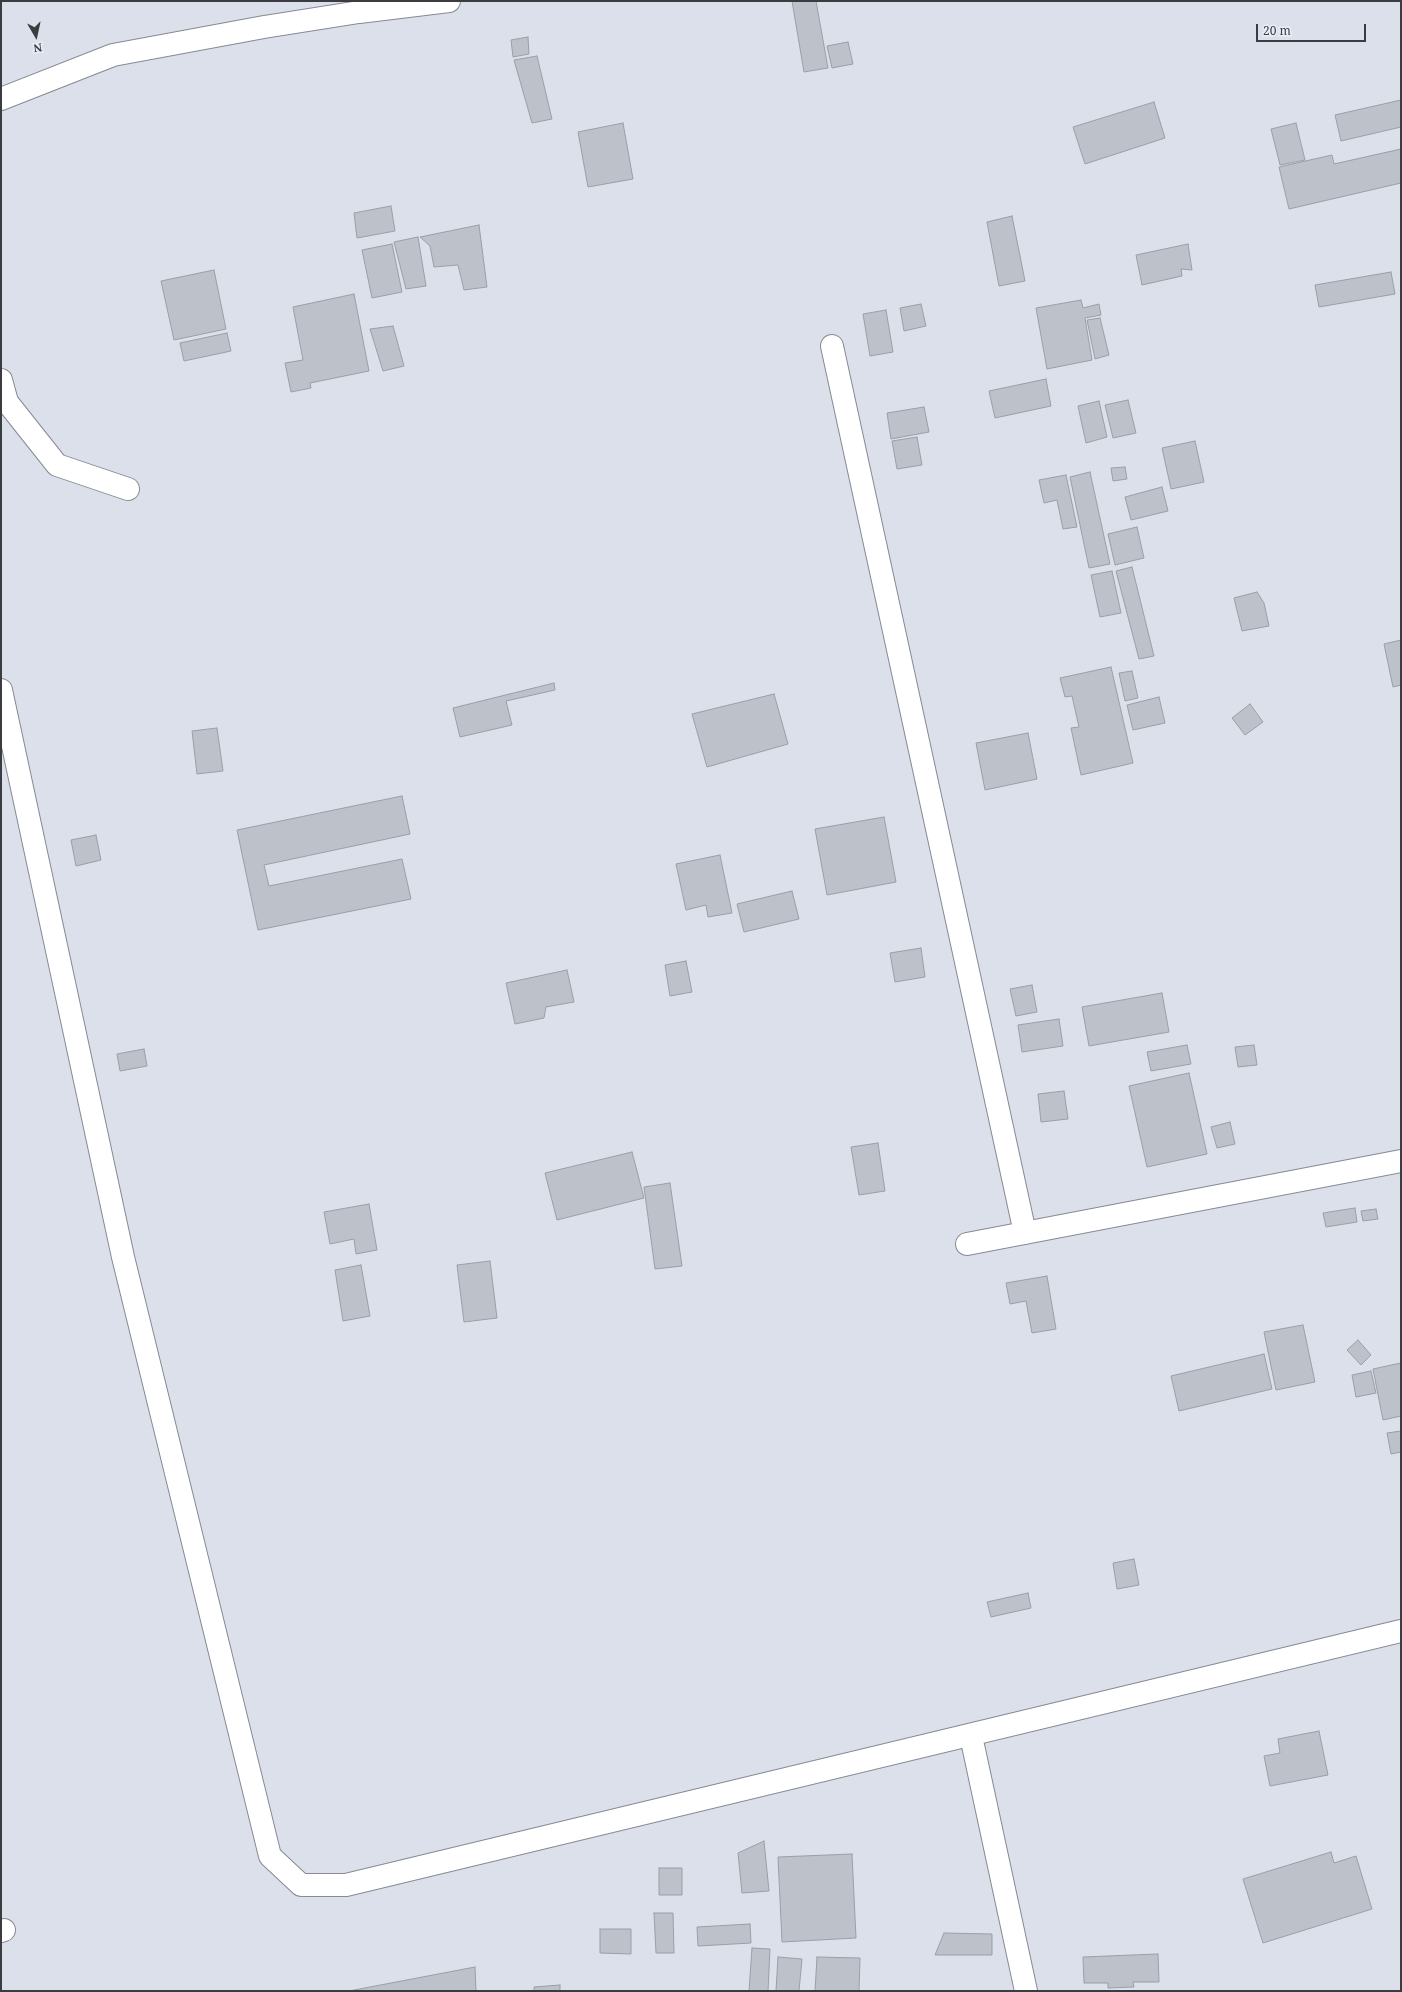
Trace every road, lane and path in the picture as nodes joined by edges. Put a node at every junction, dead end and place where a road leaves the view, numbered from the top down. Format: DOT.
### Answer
graph roads {
  1 [pos="449,1"];
  2 [pos="1,99"];
  3 [pos="832,346"];
  4 [pos="1,380"];
  5 [pos="128,489"];
  6 [pos="1,690"];
  7 [pos="1401,1161"];
  8 [pos="1024,1233"];
  9 [pos="967,1244"];
  10 [pos="1401,1631"];
  11 [pos="971,1736"];
  12 [pos="1026,1991"];
  1 -- 2 [label="street"];
  3 -- 8 [label="street"];
  4 -- 5 [label="street"];
  6 -- 11 [label="street"];
  7 -- 8 [label="street"];
  8 -- 9 [label="street"];
  10 -- 11 [label="street"];
  11 -- 12 [label="street"];
}
